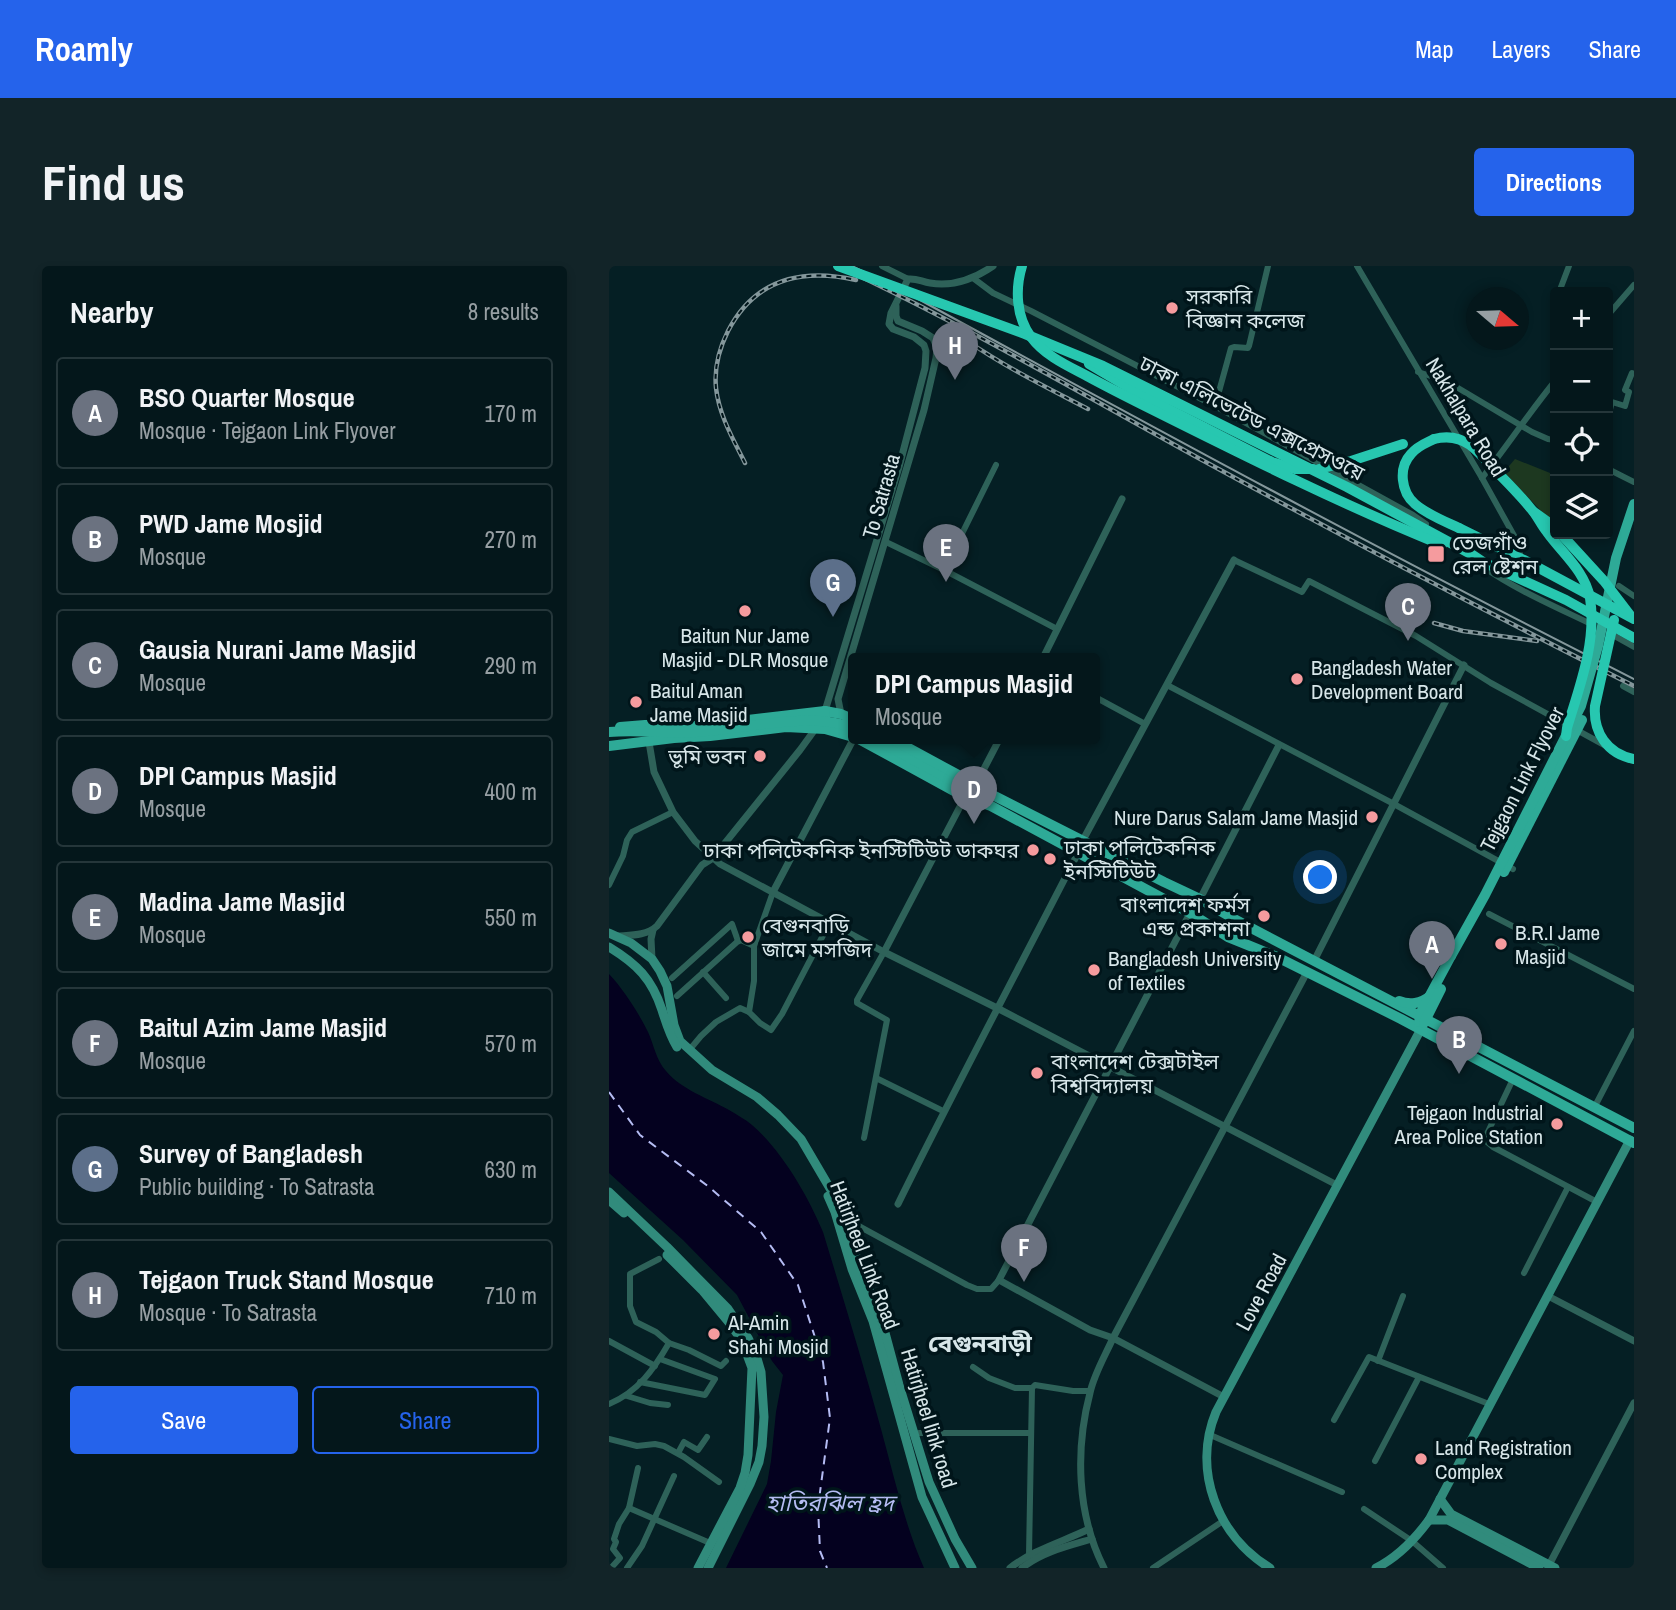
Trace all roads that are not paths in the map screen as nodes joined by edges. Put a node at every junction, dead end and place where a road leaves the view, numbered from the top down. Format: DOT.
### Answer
graph roads {
  1 [pos="838,266"];
  2 [pos="882,266"];
  3 [pos="993,266"];
  4 [pos="1022,266"];
  5 [pos="1268,266"];
  6 [pos="1357,266"];
  7 [pos="1569,266"];
  8 [pos="973,278"];
  9 [pos="908,279"];
  10 [pos="1634,285"];
  11 [pos="1560,287"];
  12 [pos="896,305"];
  13 [pos="1613,309"];
  14 [pos="926,351"];
  15 [pos="937,352"];
  16 [pos="1074,354"];
  17 [pos="1418,372"];
  18 [pos="1632,373"];
  19 [pos="1550,388"];
  20 [pos="1632,393"];
  21 [pos="1215,406"];
  22 [pos="915,408"];
  23 [pos="925,410"];
  24 [pos="1609,413"];
  25 [pos="1521,425"];
  26 [pos="1434,439"];
  27 [pos="1550,439"];
  28 [pos="996,465"];
  29 [pos="1613,472"];
  30 [pos="1482,478"];
  31 [pos="1634,482"];
  32 [pos="1122,499"];
  33 [pos="1634,504"];
  34 [pos="1534,512"];
  35 [pos="1634,514"];
  36 [pos="1634,520"];
  37 [pos="1550,523"];
  38 [pos="878,539"];
  39 [pos="1566,539"];
  40 [pos="886,542"];
  41 [pos="1234,559"];
  42 [pos="1483,562"];
  43 [pos="944,570"];
  44 [pos="1617,587"];
  45 [pos="1525,591"];
  46 [pos="1634,596"];
  47 [pos="1634,620"];
  48 [pos="1057,629"];
  49 [pos="1605,630"];
  50 [pos="1634,638"];
  51 [pos="1634,648"];
  52 [pos="852,653"];
  53 [pos="1045,653"];
  54 [pos="1464,665"];
  55 [pos="848,666"];
  56 [pos="1167,685"];
  57 [pos="1623,686"];
  58 [pos="1634,692"];
  59 [pos="1100,700"];
  60 [pos="825,711"];
  61 [pos="806,713"];
  62 [pos="841,715"];
  63 [pos="848,717"];
  64 [pos="1145,724"];
  65 [pos="790,727"];
  66 [pos="848,727"];
  67 [pos="810,728"];
  68 [pos="831,730"];
  69 [pos="609,731"];
  70 [pos="848,732"];
  71 [pos="848,734"];
  72 [pos="1566,736"];
  73 [pos="669,737"];
  74 [pos="609,740"];
  75 [pos="649,742"];
  76 [pos="850,744"];
  77 [pos="869,744"];
  78 [pos="885,744"];
  79 [pos="901,744"];
  80 [pos="996,744"];
  81 [pos="1279,745"];
  82 [pos="609,746"];
  83 [pos="800,750"];
  84 [pos="1634,759"];
  85 [pos="969,786"];
  86 [pos="965,797"];
  87 [pos="1392,803"];
  88 [pos="673,812"];
  89 [pos="1083,840"];
  90 [pos="700,847"];
  91 [pos="1078,853"];
  92 [pos="713,858"];
  93 [pos="701,867"];
  94 [pos="1513,869"];
  95 [pos="609,885"];
  96 [pos="773,892"];
  97 [pos="1205,901"];
  98 [pos="1190,913"];
  99 [pos="1489,914"];
  100 [pos="1234,919"];
  101 [pos="830,922"];
  102 [pos="1214,928"];
  103 [pos="653,930"];
  104 [pos="613,934"];
  105 [pos="738,941"];
  106 [pos="754,946"];
  107 [pos="609,947"];
  108 [pos="884,952"];
  109 [pos="1454,958"];
  110 [pos="652,959"];
  111 [pos="1314,961"];
  112 [pos="703,972"];
  113 [pos="1307,972"];
  114 [pos="672,978"];
  115 [pos="1634,989"];
  116 [pos="1369,990"];
  117 [pos="677,996"];
  118 [pos="726,998"];
  119 [pos="1432,998"];
  120 [pos="999,1009"];
  121 [pos="748,1012"];
  122 [pos="1401,1019"];
  123 [pos="1422,1022"];
  124 [pos="1437,1025"];
  125 [pos="1634,1031"];
  126 [pos="691,1048"];
  127 [pos="697,1061"];
  128 [pos="1503,1061"];
  129 [pos="1111,1068"];
  130 [pos="1498,1071"];
  131 [pos="876,1078"];
  132 [pos="1513,1079"];
  133 [pos="1390,1087"];
  134 [pos="757,1097"];
  135 [pos="1594,1108"];
  136 [pos="943,1111"];
  137 [pos="1225,1127"];
  138 [pos="1634,1128"];
  139 [pos="864,1138"];
  140 [pos="1632,1142"];
  141 [pos="1337,1185"];
  142 [pos="1568,1187"];
  143 [pos="609,1192"];
  144 [pos="609,1200"];
  145 [pos="1597,1202"];
  146 [pos="898,1204"];
  147 [pos="844,1218"];
  148 [pos="659,1259"];
  149 [pos="1524,1273"];
  150 [pos="999,1280"];
  151 [pos="1403,1296"];
  152 [pos="1548,1296"];
  153 [pos="1112,1338"];
  154 [pos="1634,1341"];
  155 [pos="609,1342"];
  156 [pos="669,1343"];
  157 [pos="660,1359"];
  158 [pos="726,1361"];
  159 [pos="1378,1361"];
  160 [pos="655,1366"];
  161 [pos="973,1367"];
  162 [pos="752,1368"];
  163 [pos="1419,1377"];
  164 [pos="640,1382"];
  165 [pos="1032,1388"];
  166 [pos="1090,1391"];
  167 [pos="627,1396"];
  168 [pos="1224,1397"];
  169 [pos="1634,1403"];
  170 [pos="609,1404"];
  171 [pos="1489,1404"];
  172 [pos="668,1405"];
  173 [pos="1335,1420"];
  174 [pos="919,1433"];
  175 [pos="1031,1433"];
  176 [pos="1208,1434"];
  177 [pos="707,1437"];
  178 [pos="609,1439"];
  179 [pos="678,1453"];
  180 [pos="1375,1461"];
  181 [pos="638,1468"];
  182 [pos="755,1473"];
  183 [pos="674,1476"];
  184 [pos="719,1482"];
  185 [pos="1342,1492"];
  186 [pos="1440,1499"];
  187 [pos="629,1508"];
  188 [pos="1364,1509"];
  189 [pos="1086,1514"];
  190 [pos="1449,1517"];
  191 [pos="655,1520"];
  192 [pos="1429,1520"];
  193 [pos="1223,1521"];
  194 [pos="1089,1529"];
  195 [pos="1072,1537"];
  196 [pos="1092,1539"];
  197 [pos="1412,1541"];
  198 [pos="710,1542"];
  199 [pos="1029,1555"];
  200 [pos="1548,1567"];
  201 [pos="611,1568"];
  202 [pos="627,1568"];
  203 [pos="698,1568"];
  204 [pos="708,1568"];
  205 [pos="955,1568"];
  206 [pos="972,1568"];
  207 [pos="1010,1568"];
  208 [pos="1022,1568"];
  209 [pos="1104,1568"];
  210 [pos="1153,1568"];
  211 [pos="1270,1568"];
  212 [pos="1376,1568"];
  213 [pos="1443,1568"];
  1 -- 16 [label="highway, ঢাকা এলিভেটেড এক্সপ্রেসওয়ে, bridge"];
  2 -- 9 [label="street"];
  3 -- 8 [label="street"];
  4 -- 42 [label="highway, bridge"];
  5 -- 21 [label="street"];
  6 -- 17 [label="street, Nakhalpara Road"];
  7 -- 11 [label="street"];
  8 -- 9 [label="street"];
  8 -- 21 [label="street"];
  9 -- 12 [label="street"];
  10 -- 13 [label="street"];
  12 -- 14 [label="street"];
  12 -- 15 [label="street"];
  14 -- 15 [label="street"];
  14 -- 22 [label="street"];
  15 -- 23 [label="street, To Satrasta"];
  16 -- 26 [label="highway, bridge"];
  16 -- 42 [label="highway, ঢাকা এলিভেটেড এক্সপ্রেসওয়ে, bridge"];
  17 -- 25 [label="street"];
  17 -- 30 [label="street, Nakhalpara Road"];
  18 -- 20 [label="street"];
  19 -- 25 [label="street"];
  20 -- 24 [label="street"];
  21 -- 45 [label="street"];
  22 -- 23 [label="street"];
  22 -- 38 [label="street"];
  23 -- 40 [label="street, To Satrasta"];
  25 -- 27 [label="street"];
  25 -- 30 [label="street"];
  26 -- 34 [label="highway, bridge"];
  26 -- 47 [label="highway, bridge"];
  28 -- 43 [label="street"];
  29 -- 31 [label="street"];
  30 -- 45 [label="street, Nakhalpara Road"];
  32 -- 48 [label="street"];
  33 -- 72 [label="main road, Tejgaon Link Flyover, bridge"];
  34 -- 37 [label="highway, bridge"];
  34 -- 72 [label="highway, bridge"];
  35 -- 49 [label="street"];
  36 -- 44 [label="main road, Tejgaon Link Flyover"];
  38 -- 40 [label="street"];
  38 -- 60 [label="street"];
  39 -- 47 [label="highway, bridge"];
  40 -- 43 [label="street"];
  40 -- 52 [label="street, To Satrasta"];
  41 -- 54 [label="street"];
  41 -- 56 [label="street"];
  42 -- 50 [label="highway, ঢাকা এলিভেটেড এক্সপ্রেসওয়ে, bridge"];
  43 -- 48 [label="street"];
  44 -- 46 [label="street"];
  44 -- 84 [label="highway, bridge"];
  44 -- 109 [label="main road, Tejgaon Link Flyover, bridge"];
  45 -- 49 [label="street"];
  48 -- 53 [label="street"];
  49 -- 51 [label="street"];
  54 -- 84 [label="street"];
  54 -- 87 [label="street"];
  55 -- 62 [label="street, To Satrasta"];
  56 -- 64 [label="street"];
  56 -- 81 [label="street"];
  57 -- 58 [label="street"];
  59 -- 64 [label="street"];
  60 -- 61 [label="main road"];
  60 -- 62 [label="main road"];
  60 -- 67 [label="main road"];
  60 -- 68 [label="main road"];
  61 -- 67 [label="main road"];
  61 -- 69 [label="main road"];
  62 -- 63 [label="main road"];
  62 -- 66 [label="main road"];
  64 -- 89 [label="street"];
  65 -- 67 [label="main road"];
  65 -- 73 [label="main road"];
  65 -- 83 [label="street"];
  67 -- 68 [label="main road"];
  67 -- 83 [label="street"];
  68 -- 71 [label="main road"];
  69 -- 70 [label="main road, bridge"];
  72 -- 109 [label="main road, Tejgaon Link Flyover, bridge"];
  73 -- 74 [label="main road, bridge"];
  73 -- 75 [label="main road"];
  75 -- 82 [label="main road"];
  75 -- 88 [label="street"];
  76 -- 96 [label="street"];
  77 -- 86 [label="main road"];
  78 -- 85 [label="main road"];
  79 -- 85 [label="main road"];
  80 -- 85 [label="street"];
  81 -- 87 [label="street"];
  81 -- 97 [label="street"];
  83 -- 92 [label="street"];
  85 -- 89 [label="main road"];
  86 -- 91 [label="main road"];
  86 -- 108 [label="street"];
  87 -- 94 [label="street"];
  87 -- 111 [label="street"];
  88 -- 90 [label="street"];
  88 -- 95 [label="street"];
  89 -- 97 [label="main road"];
  90 -- 92 [label="street"];
  90 -- 93 [label="street"];
  91 -- 98 [label="main road"];
  91 -- 120 [label="street"];
  92 -- 93 [label="street"];
  92 -- 96 [label="street"];
  93 -- 103 [label="street"];
  96 -- 101 [label="street"];
  96 -- 106 [label="street"];
  97 -- 98 [label="main road"];
  97 -- 100 [label="main road"];
  98 -- 102 [label="main road"];
  98 -- 129 [label="street"];
  99 -- 115 [label="street"];
  100 -- 102 [label="main road"];
  100 -- 111 [label="main road"];
  101 -- 108 [label="street"];
  101 -- 121 [label="street"];
  102 -- 113 [label="main road"];
  103 -- 104 [label="street"];
  103 -- 110 [label="street"];
  104 -- 110 [label="main road, Hatirjheel Link Road"];
  105 -- 106 [label="street"];
  105 -- 112 [label="street"];
  105 -- 114 [label="street"];
  106 -- 121 [label="street"];
  107 -- 127 [label="main road, Hatirjheel Link Road"];
  108 -- 120 [label="street"];
  108 -- 131 [label="street"];
  109 -- 119 [label="main road, Tejgaon Link Flyover"];
  110 -- 127 [label="main road, Hatirjheel Link Road"];
  111 -- 116 [label="main road"];
  112 -- 117 [label="street"];
  112 -- 118 [label="street"];
  113 -- 122 [label="main road"];
  113 -- 137 [label="street"];
  116 -- 119 [label="main road"];
  116 -- 123 [label="main road"];
  119 -- 123 [label="main road, Tejgaon Link Flyover"];
  119 -- 124 [label="main road"];
  120 -- 129 [label="street"];
  120 -- 136 [label="street"];
  121 -- 126 [label="street"];
  122 -- 123 [label="main road"];
  122 -- 133 [label="main road"];
  123 -- 124 [label="main road"];
  123 -- 130 [label="main road"];
  123 -- 133 [label="main road, Love Road"];
  124 -- 128 [label="main road"];
  125 -- 135 [label="street"];
  127 -- 134 [label="main road, Hatirjheel Link Road"];
  127 -- 205 [label="main road, Hatirjheel Link Road"];
  128 -- 130 [label="main road"];
  128 -- 135 [label="main road"];
  129 -- 137 [label="street"];
  129 -- 150 [label="street"];
  130 -- 132 [label="main road"];
  131 -- 136 [label="street"];
  131 -- 139 [label="street"];
  132 -- 140 [label="main road"];
  132 -- 142 [label="street"];
  133 -- 141 [label="main road, Love Road"];
  134 -- 147 [label="main road, Hatirjheel link road"];
  135 -- 138 [label="main road"];
  136 -- 146 [label="street"];
  137 -- 141 [label="street"];
  137 -- 153 [label="street"];
  140 -- 145 [label="main road"];
  141 -- 168 [label="main road, Love Road"];
  142 -- 145 [label="street"];
  142 -- 149 [label="street"];
  143 -- 182 [label="main road"];
  144 -- 162 [label="main road"];
  145 -- 152 [label="main road"];
  147 -- 150 [label="street"];
  147 -- 206 [label="main road, Hatirjheel link road"];
  148 -- 156 [label="street"];
  150 -- 153 [label="street"];
  151 -- 159 [label="street"];
  152 -- 154 [label="street"];
  152 -- 171 [label="main road"];
  153 -- 166 [label="street"];
  153 -- 168 [label="street"];
  155 -- 160 [label="street"];
  156 -- 157 [label="street"];
  156 -- 158 [label="street"];
  157 -- 160 [label="street"];
  157 -- 164 [label="street"];
  159 -- 163 [label="street"];
  159 -- 173 [label="street"];
  160 -- 164 [label="street"];
  161 -- 165 [label="street"];
  162 -- 182 [label="main road"];
  162 -- 198 [label="main road"];
  163 -- 171 [label="street"];
  163 -- 180 [label="street"];
  164 -- 167 [label="street"];
  165 -- 166 [label="street"];
  165 -- 175 [label="street"];
  166 -- 189 [label="street"];
  167 -- 170 [label="street"];
  167 -- 172 [label="street"];
  168 -- 176 [label="main road, Love Road"];
  169 -- 200 [label="street"];
  171 -- 186 [label="main road"];
  174 -- 175 [label="street"];
  175 -- 199 [label="street"];
  176 -- 185 [label="street"];
  176 -- 193 [label="main road, Love Road"];
  177 -- 179 [label="street"];
  178 -- 179 [label="street"];
  179 -- 184 [label="street"];
  181 -- 187 [label="street"];
  182 -- 204 [label="main road"];
  183 -- 191 [label="street"];
  186 -- 190 [label="main road"];
  186 -- 192 [label="main road"];
  187 -- 191 [label="street"];
  187 -- 201 [label="street"];
  188 -- 197 [label="street"];
  189 -- 194 [label="street"];
  189 -- 195 [label="street"];
  190 -- 192 [label="main road"];
  190 -- 200 [label="main road"];
  191 -- 198 [label="street"];
  191 -- 202 [label="street"];
  192 -- 197 [label="main road"];
  193 -- 210 [label="street"];
  193 -- 211 [label="main road, Love Road"];
  194 -- 195 [label="street"];
  194 -- 196 [label="street"];
  195 -- 199 [label="street"];
  196 -- 208 [label="street"];
  196 -- 209 [label="street"];
  197 -- 212 [label="main road"];
  197 -- 213 [label="street"];
  198 -- 203 [label="main road"];
  199 -- 207 [label="street"];
}
